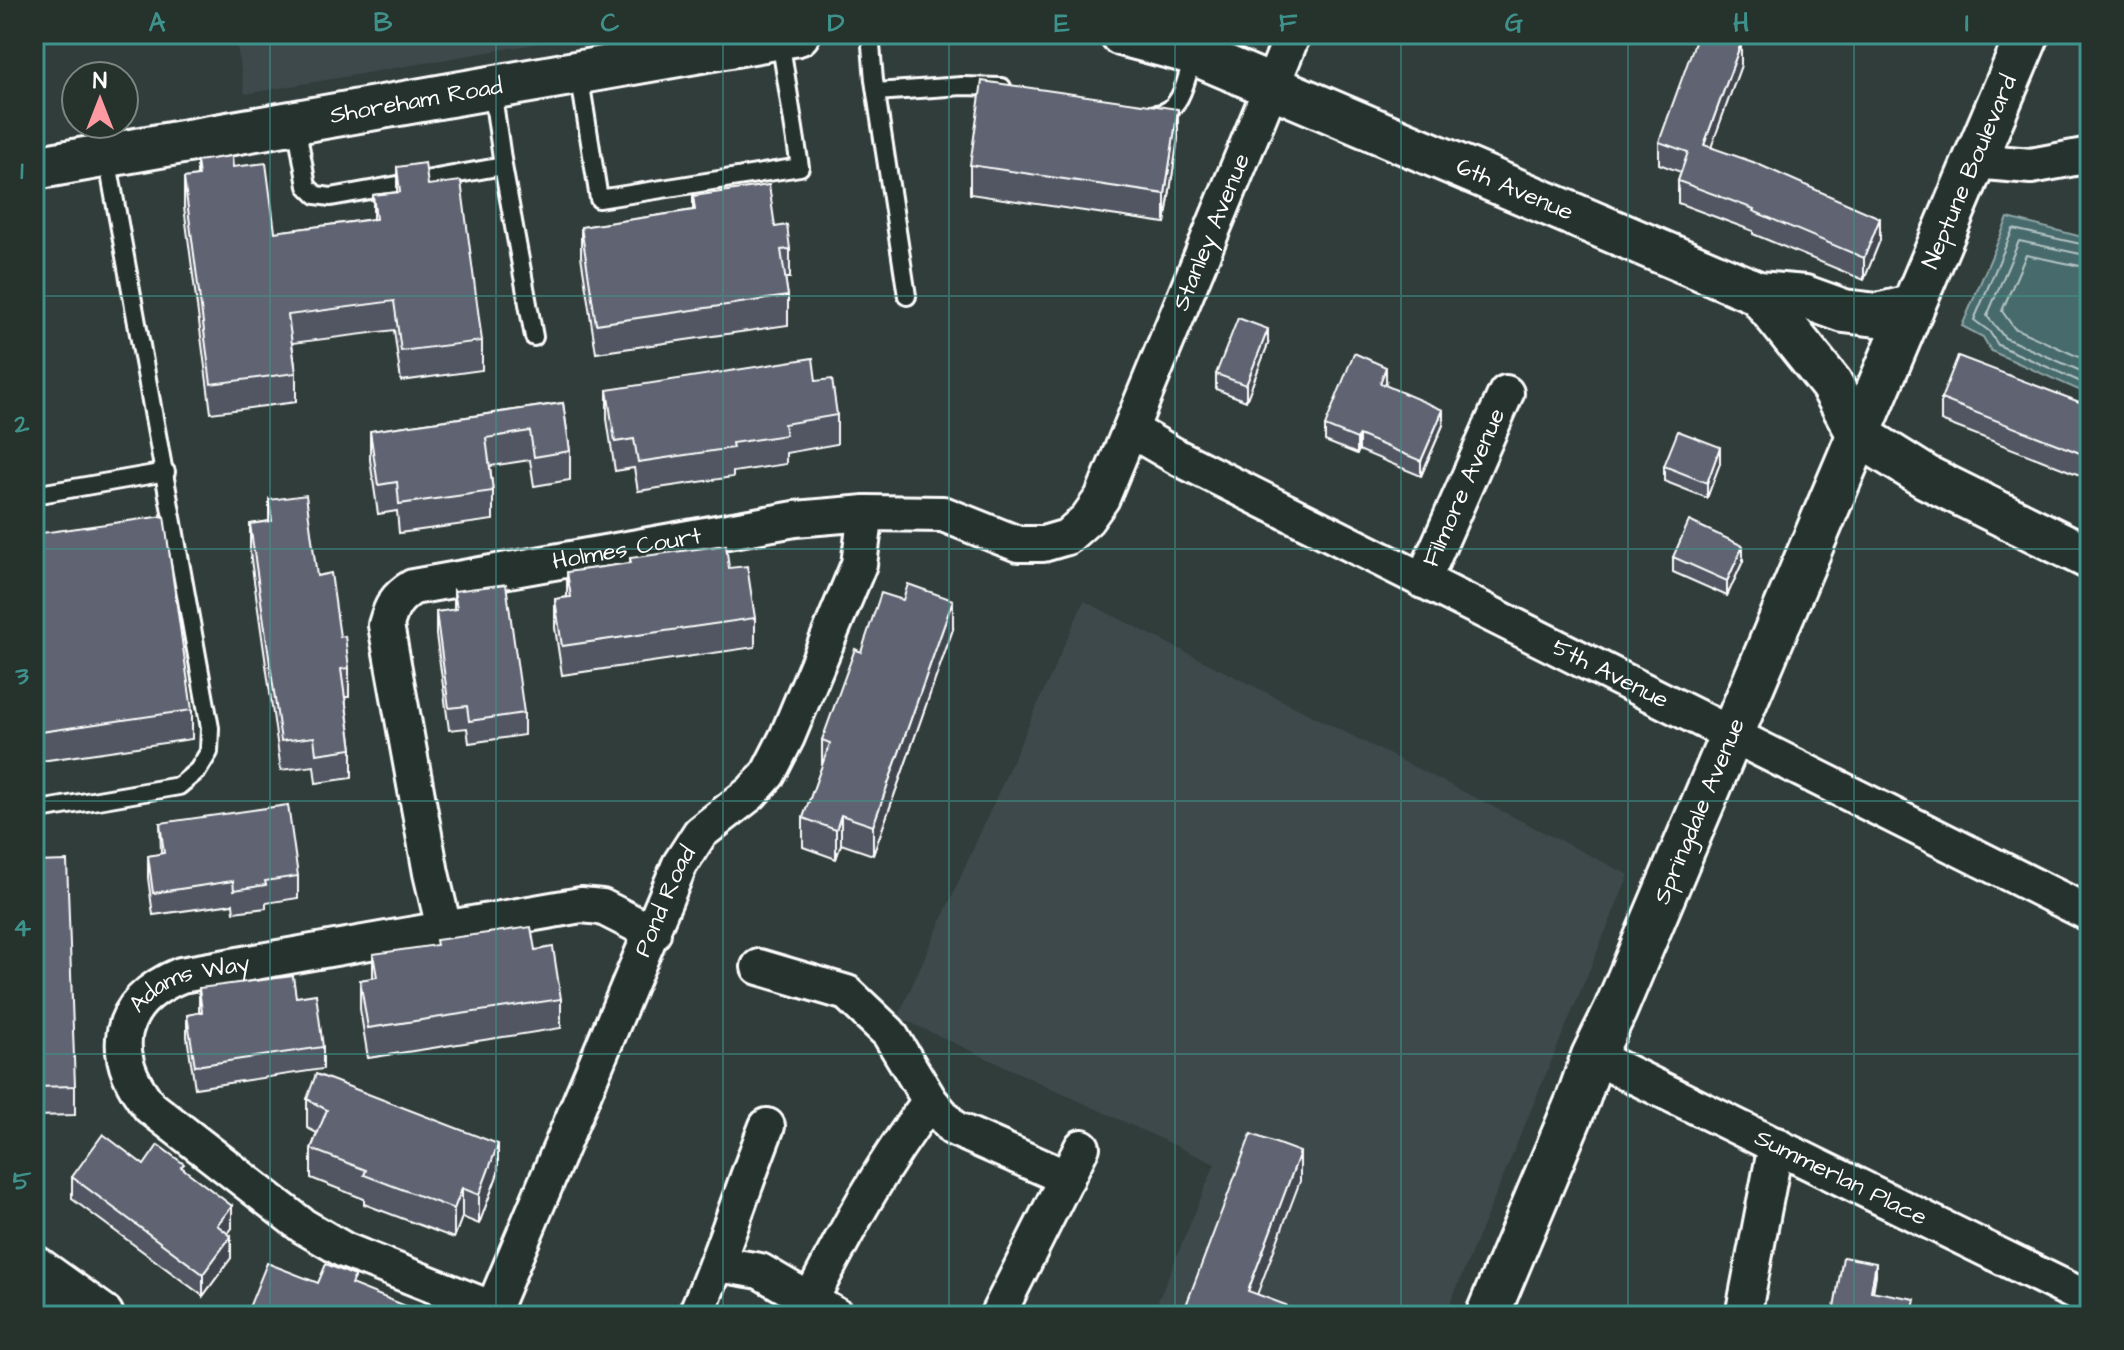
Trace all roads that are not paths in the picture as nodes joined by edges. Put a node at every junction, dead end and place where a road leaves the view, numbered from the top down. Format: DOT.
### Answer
graph roads {
  1 [pos="870,34"];
  2 [pos="1121,34"];
  3 [pos="1293,34"];
  4 [pos="2028,34"];
  5 [pos="789,36"];
  6 [pos="1193,53"];
  7 [pos="579,71"];
  8 [pos="1273,86"];
  9 [pos="492,87"];
  10 [pos="1021,90"];
  11 [pos="876,92"];
  12 [pos="1133,112"];
  13 [pos="296,121"];
  14 [pos="107,155"];
  15 [pos="2090,155"];
  16 [pos="1974,161"];
  17 [pos="34,166"];
  18 [pos="503,166"];
  19 [pos="1758,293"];
  20 [pos="907,296"];
  21 [pos="1911,307"];
  22 [pos="534,337"];
  23 [pos="1506,393"];
  24 [pos="1131,430"];
  25 [pos="1859,435"];
  26 [pos="166,472"];
  27 [pos="34,495"];
  28 [pos="866,513"];
  29 [pos="2090,558"];
  30 [pos="1423,581"];
  31 [pos="1732,736"];
  32 [pos="34,811"];
  33 [pos="2090,914"];
  34 [pos="444,928"];
  35 [pos="653,933"];
  36 [pos="759,967"];
  37 [pos="1593,1056"];
  38 [pos="930,1101"];
  39 [pos="767,1126"];
  40 [pos="1776,1145"];
  41 [pos="1082,1147"];
  42 [pos="1067,1178"];
  43 [pos="718,1264"];
  44 [pos="34,1268"];
  45 [pos="2090,1300"];
  46 [pos="823,1309"];
  47 [pos="85,1311"];
  48 [pos="492,1313"];
  49 [pos="695,1316"];
  50 [pos="997,1316"];
  51 [pos="1487,1316"];
  52 [pos="1743,1316"];
  1 -- 11 [label="lane"];
  2 -- 6 [label="street"];
  3 -- 8 [label="street, Stanley Avenue"];
  4 -- 16 [label="street, Neptune Boulevard"];
  5 -- 7 [label="street, Shoreham Road"];
  5 -- 7 [label="lane"];
  6 -- 8 [label="street"];
  6 -- 12 [label="lane"];
  7 -- 9 [label="street, Shoreham Road"];
  8 -- 19 [label="street, 6th Avenue"];
  8 -- 24 [label="street, Stanley Avenue"];
  9 -- 13 [label="street, Shoreham Road"];
  9 -- 18 [label="lane"];
  10 -- 11 [label="lane"];
  11 -- 20 [label="lane"];
  13 -- 14 [label="street, Shoreham Road"];
  13 -- 18 [label="lane"];
  14 -- 17 [label="street, Shoreham Road"];
  14 -- 26 [label="lane"];
  15 -- 16 [label="street"];
  16 -- 21 [label="street, Neptune Boulevard"];
  18 -- 22 [label="lane"];
  19 -- 21 [label="street, 6th Avenue"];
  19 -- 25 [label="street, 6th Avenue"];
  21 -- 25 [label="street, Springdale Avenue"];
  23 -- 30 [label="street, Filmore Avenue"];
  24 -- 28 [label="street, Holmes Court"];
  24 -- 30 [label="street, 5th Avenue"];
  25 -- 29 [label="street, 6th Avenue"];
  25 -- 31 [label="street, Springdale Avenue"];
  26 -- 27 [label="lane"];
  26 -- 32 [label="lane"];
  28 -- 34 [label="street, Holmes Court"];
  28 -- 35 [label="street, Pond Road"];
  30 -- 31 [label="street, 5th Avenue"];
  31 -- 33 [label="street, 5th Avenue"];
  31 -- 37 [label="street, Springdale Avenue"];
  34 -- 35 [label="street, Adams Way"];
  34 -- 48 [label="street, Adams Way"];
  35 -- 48 [label="street, Pond Road"];
  36 -- 38 [label="street"];
  37 -- 40 [label="street, Summerlan Place"];
  37 -- 51 [label="street, Springdale Avenue"];
  38 -- 42 [label="street"];
  38 -- 46 [label="street"];
  39 -- 43 [label="street"];
  40 -- 45 [label="street, Summerlan Place"];
  40 -- 52 [label="street"];
  41 -- 42 [label="street"];
  42 -- 50 [label="street"];
  43 -- 46 [label="street"];
  43 -- 49 [label="street"];
  44 -- 47 [label="main road"];
}
